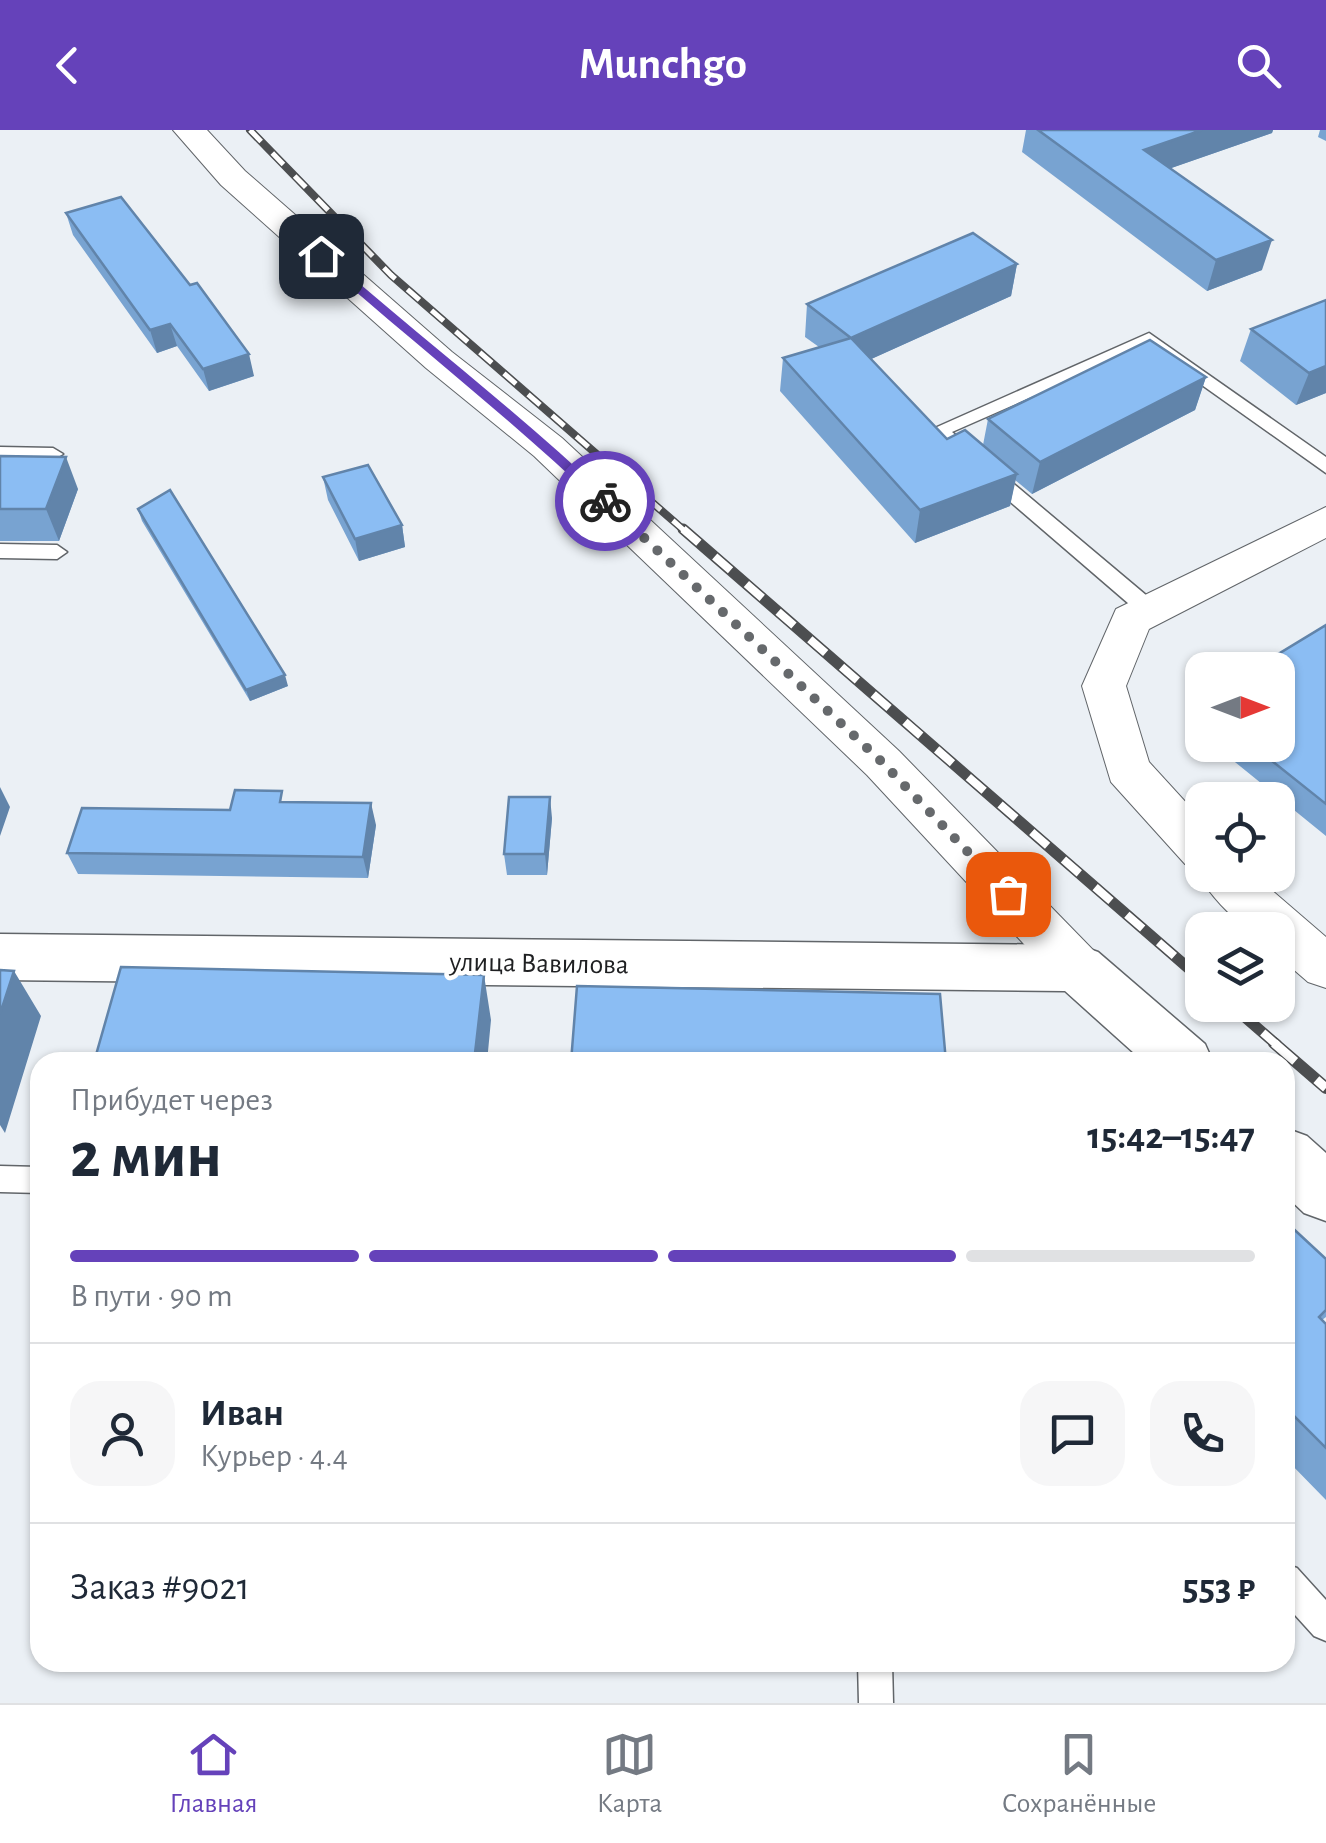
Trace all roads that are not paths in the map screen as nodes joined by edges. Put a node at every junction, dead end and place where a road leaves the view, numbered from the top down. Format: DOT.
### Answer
graph roads {
  1 [pos="189,130"];
  2 [pos="0,453"];
  3 [pos="53,454"];
  4 [pos="1326,467"];
  5 [pos="1326,521"];
  6 [pos="0,552"];
  7 [pos="57,552"];
  8 [pos="1151,610"];
  9 [pos="1185,832"];
  10 [pos="1240,892"];
  11 [pos="0,957"];
  12 [pos="1326,967"];
  13 [pos="1078,968"];
  14 [pos="1168,1052"];
  15 [pos="1295,1164"];
  16 [pos="0,1179"];
  17 [pos="30,1180"];
  18 [pos="1326,1193"];
  19 [pos="1295,1591"];
  20 [pos="1326,1624"];
  21 [pos="875,1672"];
  22 [pos="876,1703"];
  1 -- 13 [label="street"];
  2 -- 3 [label="lane"];
  4 -- 8 [label="lane"];
  5 -- 8 [label="street"];
  6 -- 7 [label="lane"];
  8 -- 9 [label="street"];
  10 -- 12 [label="street"];
  11 -- 13 [label="street, улица Вавилова"];
  13 -- 14 [label="street"];
  15 -- 18 [label="street"];
  16 -- 17 [label="lane"];
  19 -- 20 [label="lane"];
  21 -- 22 [label="lane"];
}
